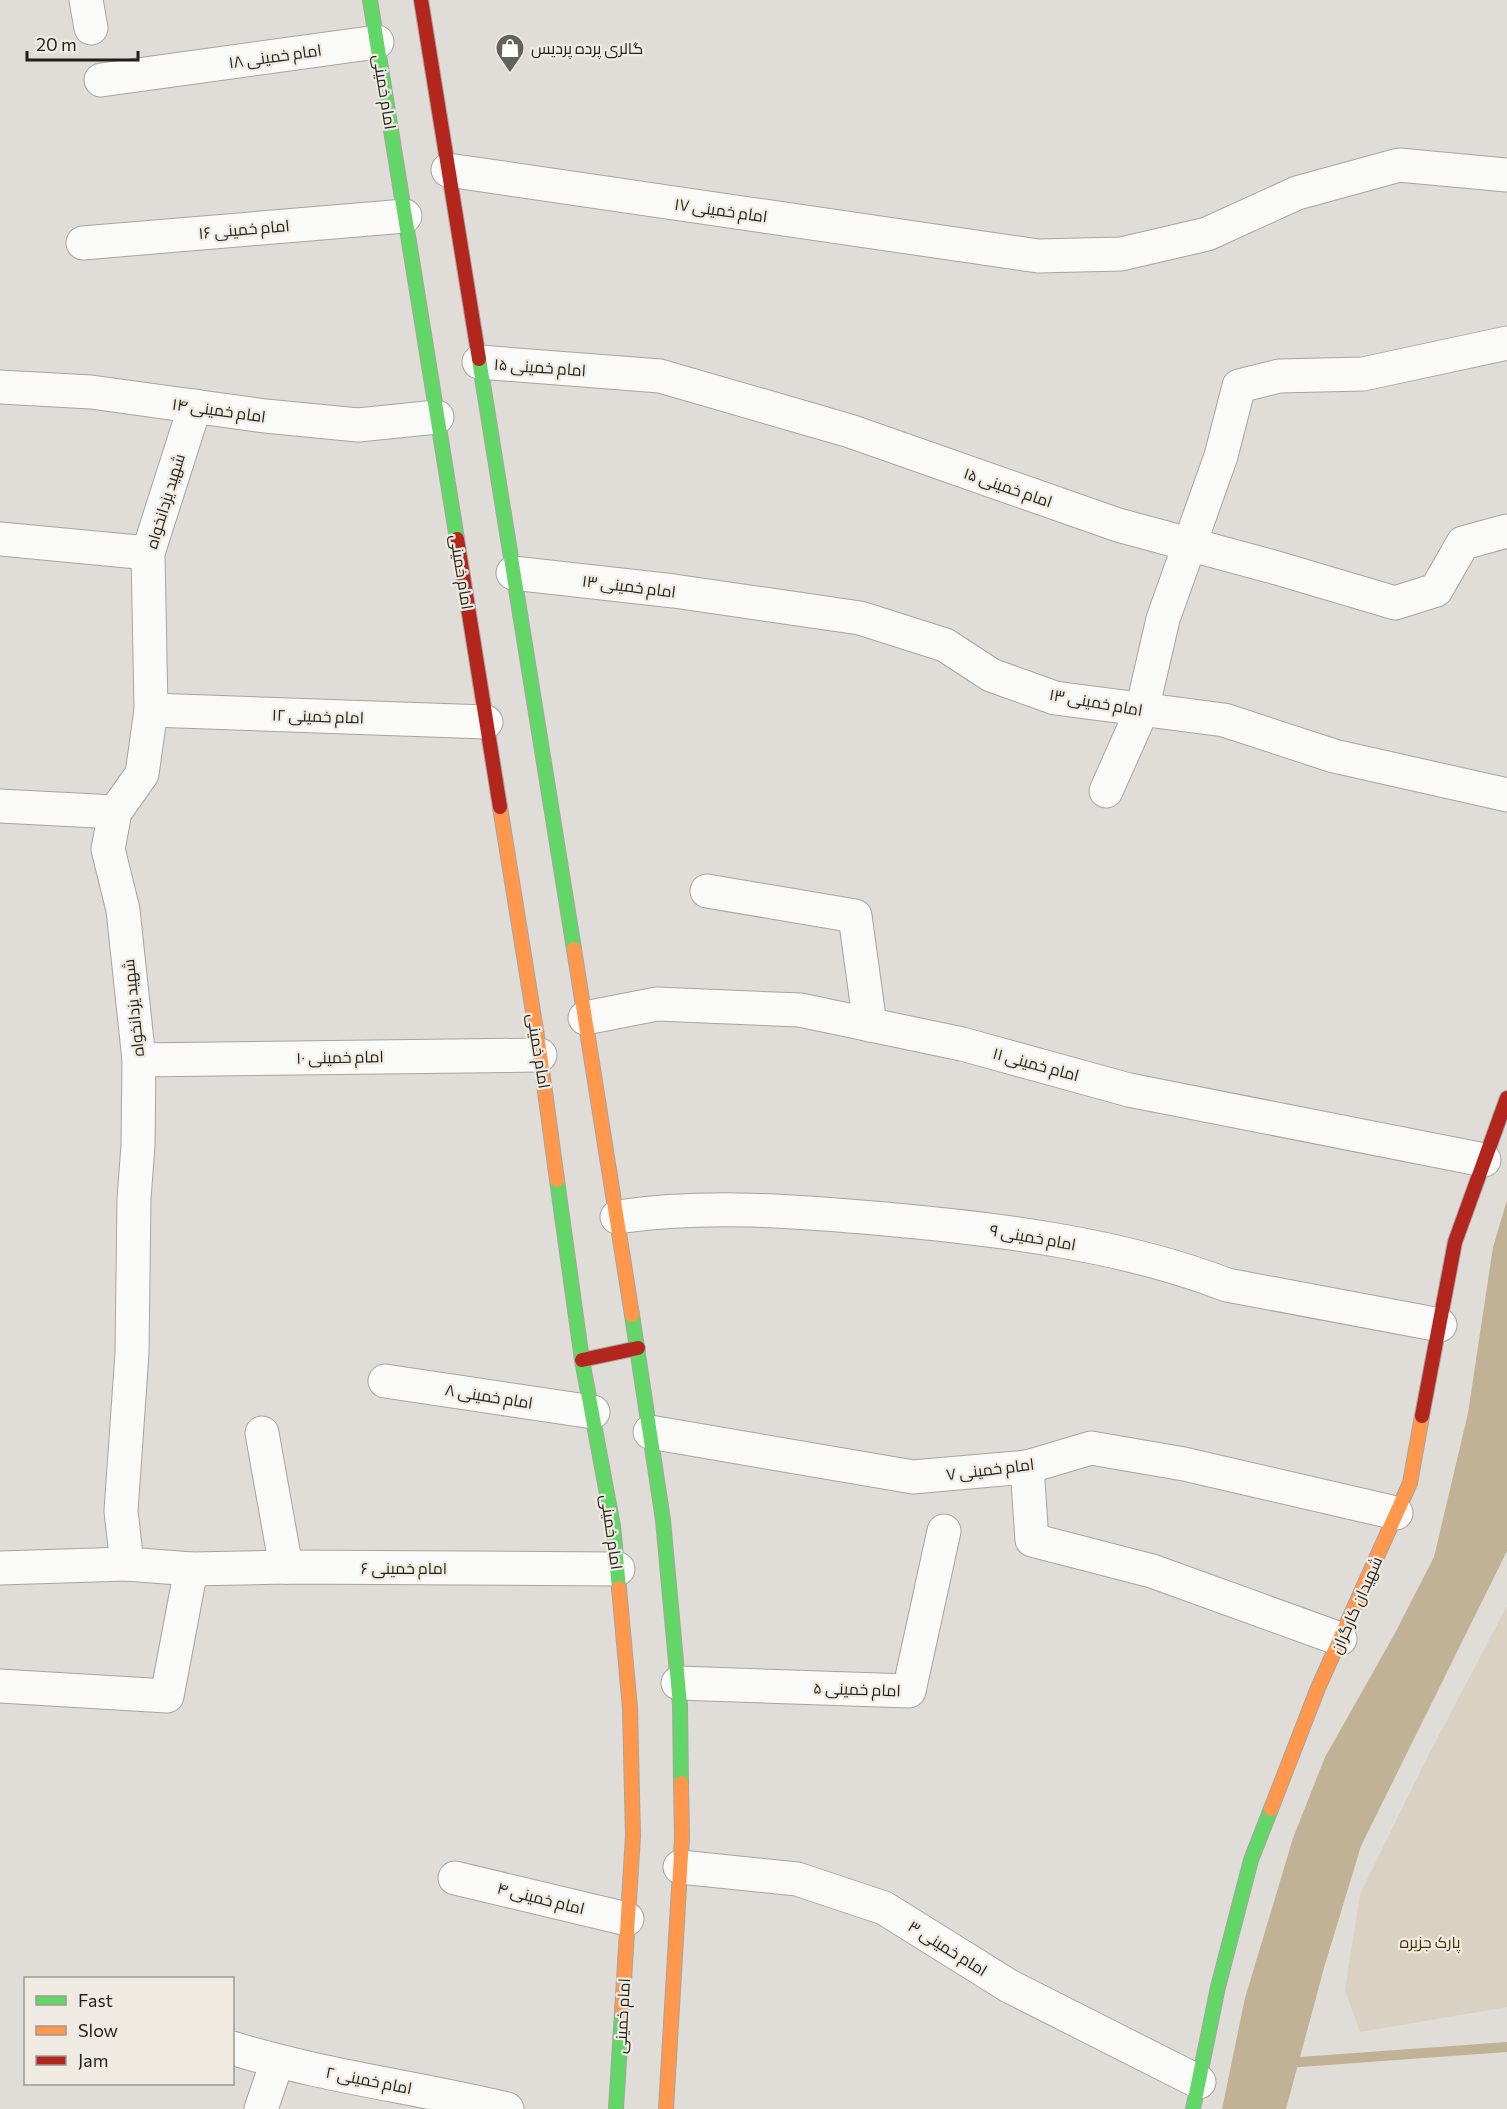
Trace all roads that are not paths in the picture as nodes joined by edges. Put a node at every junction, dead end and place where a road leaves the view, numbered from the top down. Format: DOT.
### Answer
graph roads {
  1 [pos="370,0"];
  2 [pos="421,0"];
  3 [pos="377,42"];
  4 [pos="101,80"];
  5 [pos="448,170"];
  6 [pos="1507,175"];
  7 [pos="405,216"];
  8 [pos="83,243"];
  9 [pos="1507,343"];
  10 [pos="479,362"];
  11 [pos="0,387"];
  12 [pos="195,406"];
  13 [pos="437,417"];
  14 [pos="1507,531"];
  15 [pos="0,539"];
  16 [pos="1191,545"];
  17 [pos="148,553"];
  18 [pos="513,573"];
  19 [pos="151,710"];
  20 [pos="1142,710"];
  21 [pos="486,722"];
  22 [pos="1107,791"];
  23 [pos="1507,795"];
  24 [pos="0,806"];
  25 [pos="115,812"];
  26 [pos="707,891"];
  27 [pos="585,1018"];
  28 [pos="870,1025"];
  29 [pos="540,1055"];
  30 [pos="139,1060"];
  31 [pos="1507,1098"];
  32 [pos="1484,1160"];
  33 [pos="617,1217"];
  34 [pos="1440,1324"];
  35 [pos="638,1348"];
  36 [pos="582,1360"];
  37 [pos="385,1381"];
  38 [pos="593,1412"];
  39 [pos="262,1432"];
  40 [pos="650,1432"];
  41 [pos="1027,1467"];
  42 [pos="1396,1513"];
  43 [pos="944,1530"];
  44 [pos="127,1564"];
  45 [pos="286,1567"];
  46 [pos="0,1568"];
  47 [pos="191,1569"];
  48 [pos="618,1569"];
  49 [pos="1340,1640"];
  50 [pos="678,1683"];
  51 [pos="0,1686"];
  52 [pos="680,1867"];
  53 [pos="455,1878"];
  54 [pos="627,1919"];
  55 [pos="234,2049"];
  56 [pos="277,2062"];
  57 [pos="1196,2096"];
  58 [pos="424,2100"];
  59 [pos="261,2109"];
  60 [pos="507,2109"];
  61 [pos="616,2109"];
  62 [pos="666,2109"];
  1 -- 3 [label="main road, امام خمینی"];
  2 -- 5 [label="main road"];
  3 -- 4 [label="street, امام خمینی ۱۸"];
  3 -- 7 [label="main road, امام خمینی"];
  5 -- 6 [label="street, امام خمینی ۱۷"];
  5 -- 10 [label="main road"];
  7 -- 8 [label="street, امام خمینی ۱۶"];
  7 -- 13 [label="main road, امام خمینی"];
  9 -- 16 [label="street"];
  10 -- 16 [label="street, امام خمینی ۱۵"];
  10 -- 18 [label="main road"];
  11 -- 12 [label="street, امام خمینی ۱۴"];
  12 -- 13 [label="street, امام خمینی ۱۴"];
  12 -- 17 [label="street, شهید یزدانخواه"];
  13 -- 21 [label="main road, امام خمینی"];
  14 -- 16 [label="street, امام خمینی ۱۵"];
  15 -- 17 [label="street"];
  16 -- 20 [label="street"];
  17 -- 19 [label="street, شهید یزدانخواه"];
  18 -- 20 [label="street, امام خمینی ۱۳"];
  18 -- 27 [label="main road"];
  19 -- 21 [label="street, امام خمینی ۱۲"];
  19 -- 25 [label="street, شهید یزدانخواه"];
  20 -- 22 [label="street"];
  20 -- 23 [label="street, امام خمینی ۱۳"];
  21 -- 29 [label="main road, امام خمینی"];
  24 -- 25 [label="street"];
  25 -- 30 [label="street, شهید یزدانخواه"];
  26 -- 28 [label="street"];
  27 -- 28 [label="street, امام خمینی ۱۱"];
  27 -- 33 [label="main road"];
  28 -- 32 [label="street, امام خمینی ۱۱"];
  29 -- 30 [label="street, امام خمینی ۱۰"];
  29 -- 36 [label="main road, امام خمینی"];
  30 -- 44 [label="street, شهید یزدانخواه"];
  31 -- 32 [label="main road, شهیدان کارگران"];
  32 -- 34 [label="main road, شهیدان کارگران"];
  33 -- 34 [label="street, امام خمینی ۹"];
  33 -- 35 [label="main road"];
  34 -- 42 [label="main road, شهیدان کارگران"];
  35 -- 36 [label="main road"];
  35 -- 40 [label="main road"];
  36 -- 38 [label="main road, امام خمینی"];
  37 -- 38 [label="street, امام خمینی ۸"];
  38 -- 48 [label="main road, امام خمینی"];
  39 -- 45 [label="street"];
  40 -- 41 [label="street, امام خمینی ۷"];
  40 -- 50 [label="main road"];
  41 -- 42 [label="street, امام خمینی ۷"];
  41 -- 49 [label="street"];
  42 -- 49 [label="main road, شهیدان کارگران"];
  43 -- 50 [label="street, امام خمینی ۵"];
  44 -- 46 [label="street"];
  44 -- 47 [label="street"];
  45 -- 47 [label="street, امام خمینی ۶"];
  45 -- 48 [label="street, امام خمینی ۶"];
  47 -- 51 [label="street"];
  48 -- 54 [label="main road, امام خمینی"];
  49 -- 57 [label="main road, شهیدان کارگران"];
  50 -- 52 [label="main road"];
  52 -- 57 [label="street, امام خمینی ۳"];
  52 -- 62 [label="main road"];
  53 -- 54 [label="street, امام خمینی ۴"];
  54 -- 61 [label="main road, امام خمینی"];
  55 -- 56 [label="street, امام خمینی ۲"];
  56 -- 58 [label="street, امام خمینی ۲"];
  56 -- 59 [label="street"];
  58 -- 60 [label="street, امام خمینی ۲"];
}
